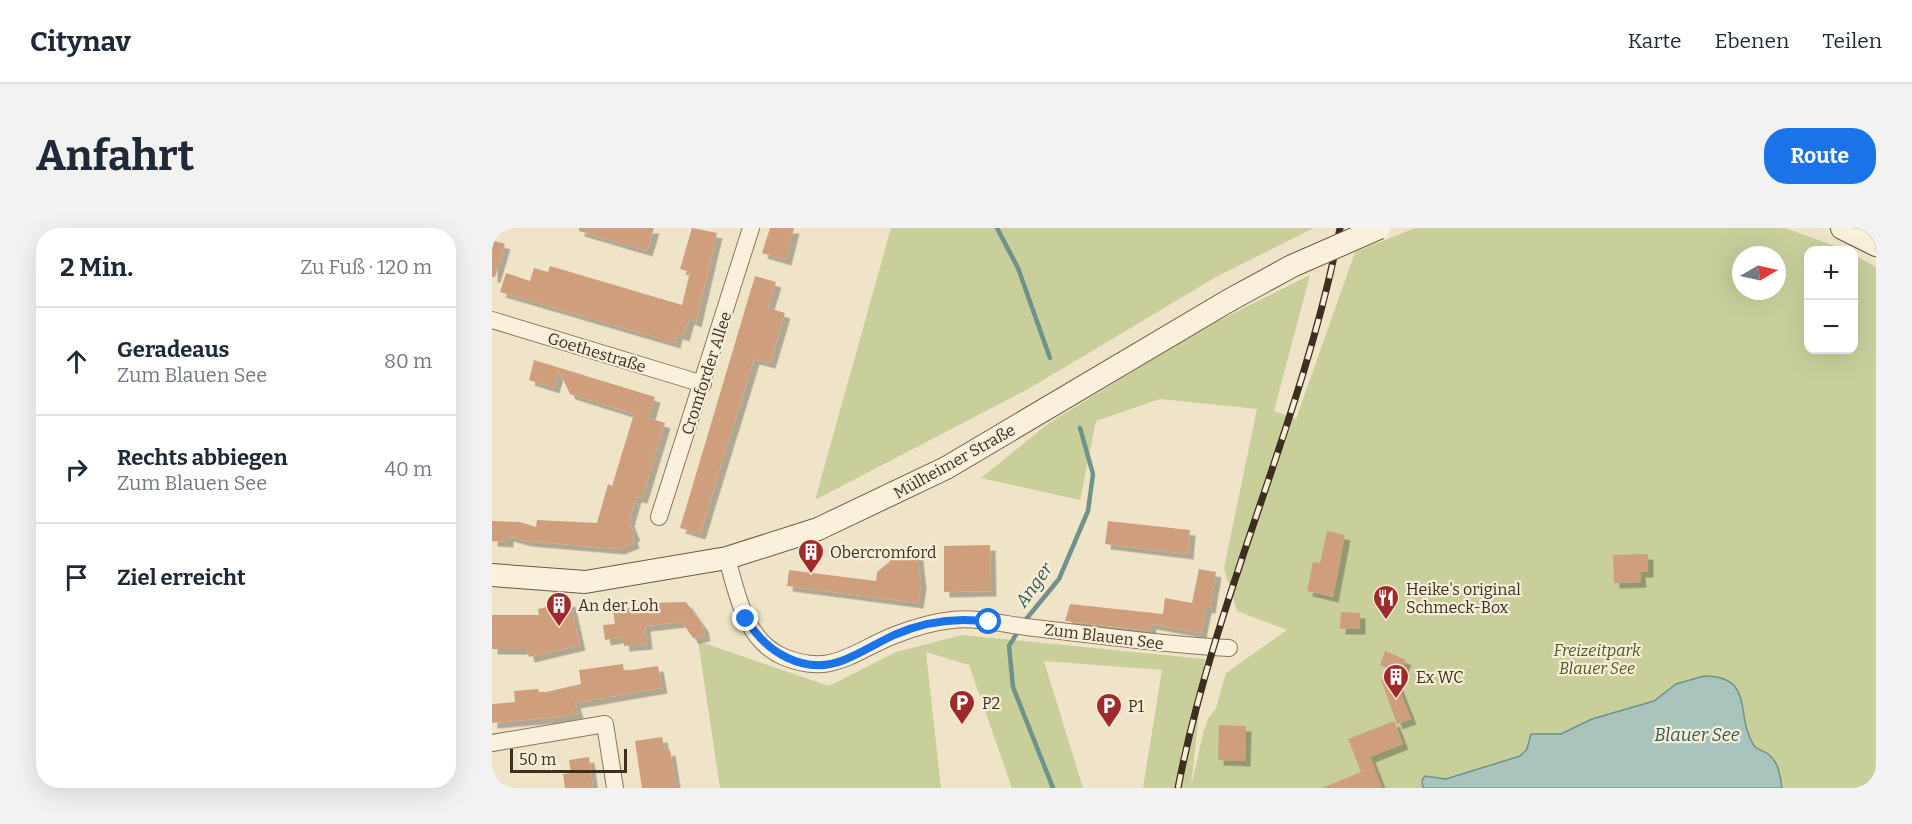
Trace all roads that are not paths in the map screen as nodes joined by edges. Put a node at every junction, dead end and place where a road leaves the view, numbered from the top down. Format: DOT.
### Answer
graph roads {
  1 [pos="751,228"];
  2 [pos="1379,228"];
  3 [pos="1842,228"];
  4 [pos="1876,245"];
  5 [pos="492,320"];
  6 [pos="703,384"];
  7 [pos="659,517"];
  8 [pos="727,558"];
  9 [pos="492,574"];
  10 [pos="1229,648"];
  11 [pos="492,743"];
  12 [pos="615,788"];
  1 -- 6 [label="street, Cromforder Allee"];
  2 -- 8 [label="main road, Mülheimer Straße, bridge"];
  3 -- 4 [label="main road"];
  5 -- 6 [label="street, Goethestraße"];
  6 -- 7 [label="street, Cromforder Allee"];
  8 -- 9 [label="main road, Mülheimer Straße"];
  8 -- 10 [label="street, Zum Blauen See"];
  11 -- 12 [label="street"];
}
